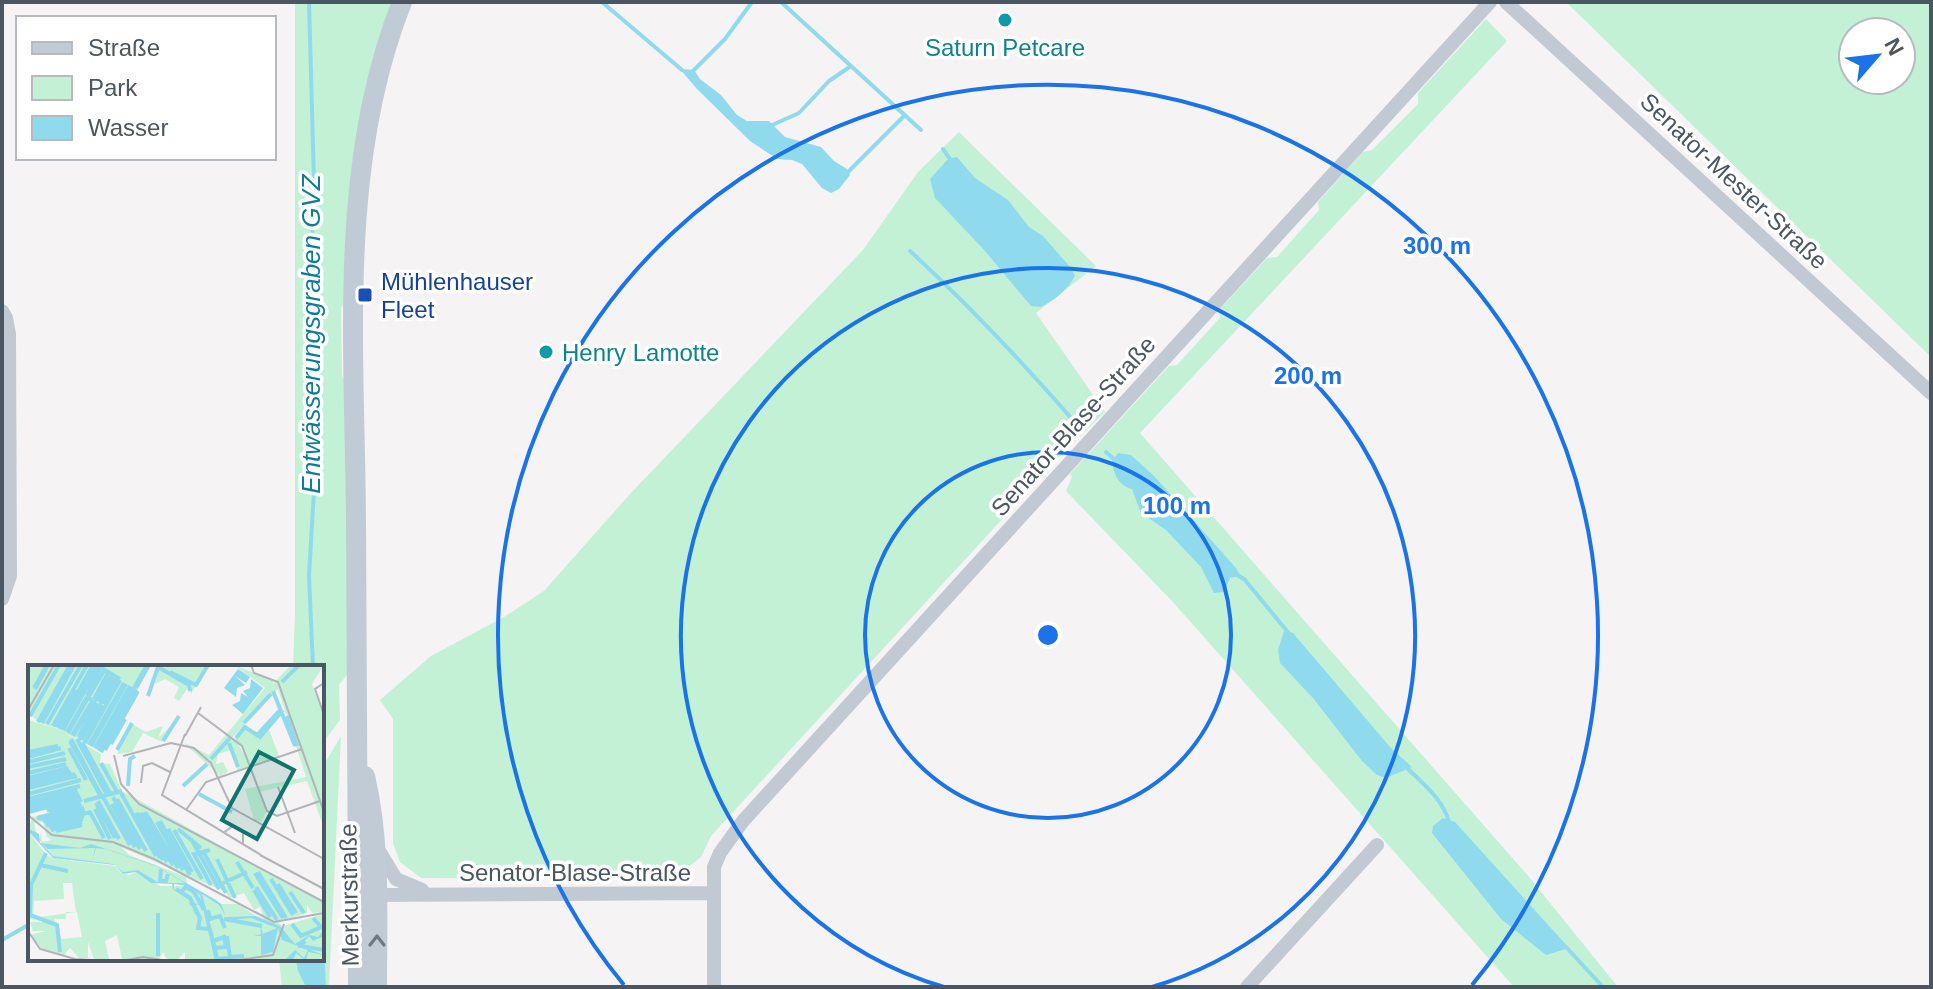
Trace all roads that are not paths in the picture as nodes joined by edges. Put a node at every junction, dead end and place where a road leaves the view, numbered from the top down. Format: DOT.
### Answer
graph roads {
  1 [pos="402,2"];
  2 [pos="1490,2"];
  3 [pos="1506,2"];
  4 [pos="2,311"];
  5 [pos="1931,393"];
  6 [pos="2,599"];
  7 [pos="357,708"];
  8 [pos="1377,845"];
  9 [pos="377,847"];
  10 [pos="714,893"];
  11 [pos="367,895"];
  12 [pos="438,895"];
  13 [pos="358,987"];
  14 [pos="377,987"];
  15 [pos="714,987"];
  16 [pos="1247,987"];
  1 -- 7 [label="street, Merkurstraße"];
  2 -- 10 [label="street, Senator-Blase-Straße"];
  3 -- 5 [label="street, Senator-Mester-Straße"];
  4 -- 6 [label="street"];
  7 -- 9 [label="street, Merkurstraße"];
  7 -- 11 [label="street, Merkurstraße"];
  8 -- 16 [label="street"];
  9 -- 11 [label="street, Merkurstraße"];
  9 -- 12 [label="street, Senator-Blase-Straße"];
  10 -- 12 [label="street, Senator-Blase-Straße"];
  10 -- 15 [label="street, Senator-Blase-Straße"];
  11 -- 12 [label="street, Senator-Blase-Straße"];
  11 -- 13 [label="street, Merkurstraße"];
  14 -- 11 [label="street, Merkurstraße, one-way"];
}
